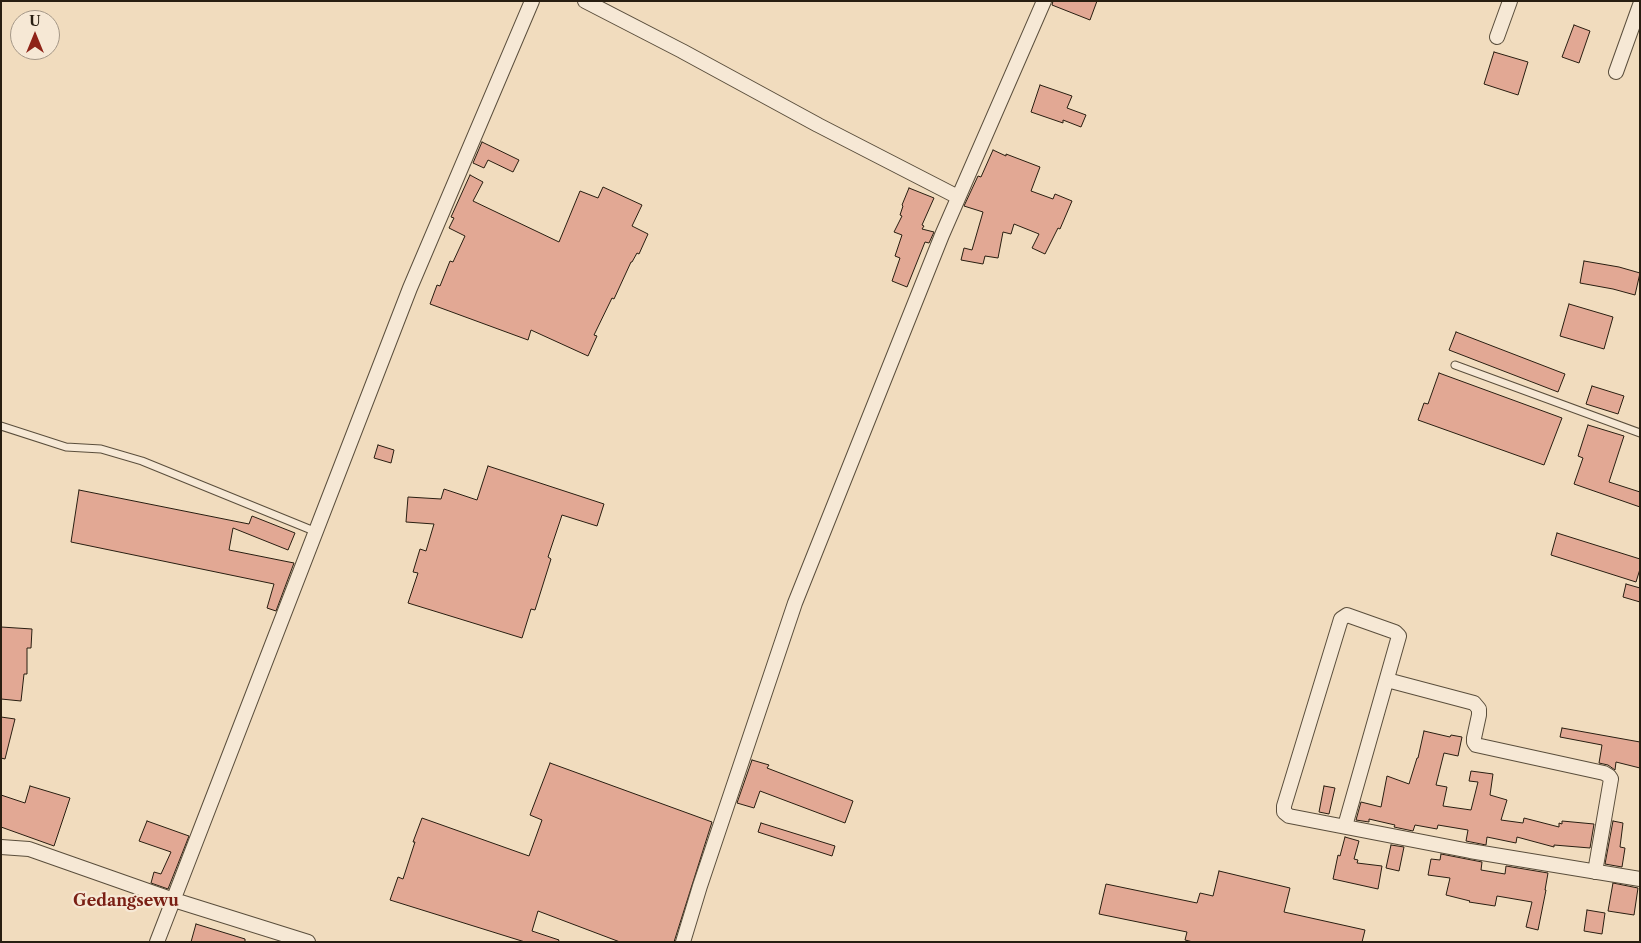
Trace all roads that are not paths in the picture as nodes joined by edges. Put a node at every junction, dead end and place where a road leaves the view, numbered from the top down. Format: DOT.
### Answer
graph roads {
  1 [pos="532,1"];
  2 [pos="584,1"];
  3 [pos="1044,1"];
  4 [pos="1510,1"];
  5 [pos="1640,5"];
  6 [pos="1497,36"];
  7 [pos="1616,72"];
  8 [pos="958,197"];
  9 [pos="1455,365"];
  10 [pos="1,426"];
  11 [pos="1640,433"];
  12 [pos="314,532"];
  13 [pos="1387,680"];
  14 [pos="1345,826"];
  15 [pos="1,848"];
  16 [pos="1595,872"];
  17 [pos="1640,879"];
  18 [pos="174,900"];
  19 [pos="157,942"];
  20 [pos="308,942"];
  21 [pos="683,942"];
  1 -- 12 [label="street"];
  2 -- 8 [label="street"];
  3 -- 8 [label="street"];
  4 -- 6 [label="street"];
  5 -- 7 [label="street"];
  8 -- 21 [label="street"];
  9 -- 11 [label="lane"];
  10 -- 12 [label="lane"];
  12 -- 18 [label="street"];
  13 -- 14 [label="street"];
  13 -- 14 [label="street"];
  13 -- 16 [label="street"];
  14 -- 16 [label="street"];
  15 -- 18 [label="street"];
  16 -- 17 [label="street"];
  18 -- 19 [label="street"];
  18 -- 20 [label="street"];
}
